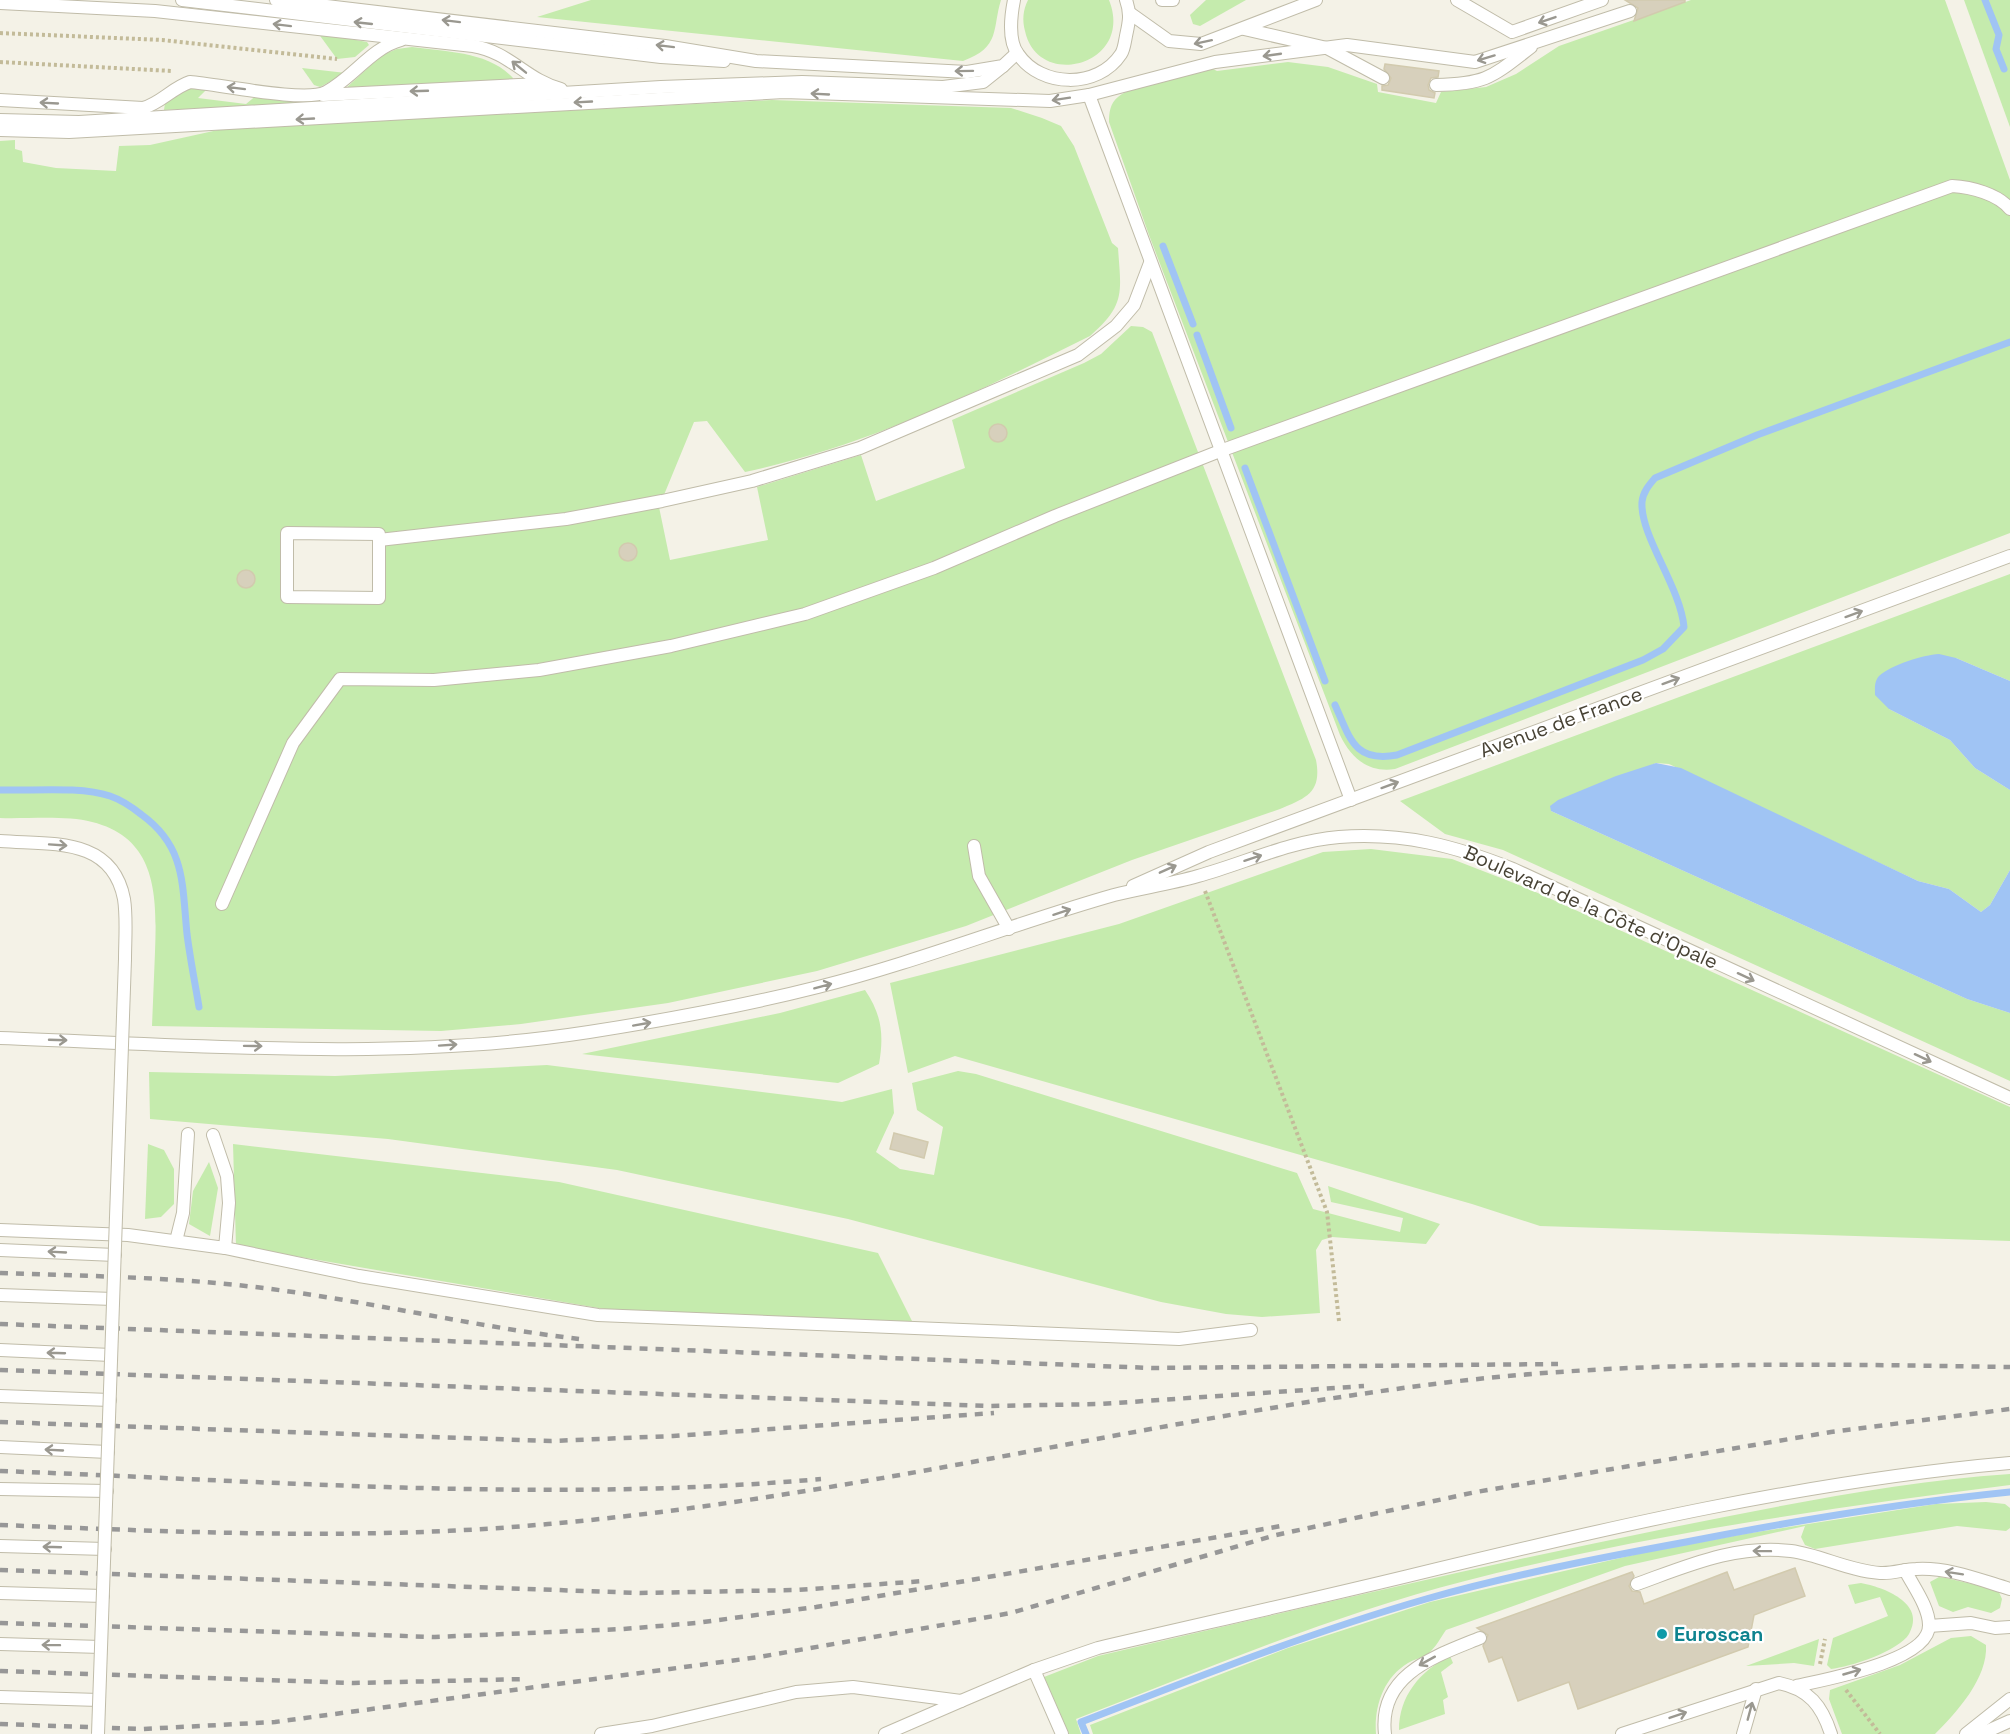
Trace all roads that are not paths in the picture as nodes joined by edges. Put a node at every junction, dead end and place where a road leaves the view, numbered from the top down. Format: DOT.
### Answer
graph roads {
  1 [pos="182,0"];
  2 [pos="276,0"];
  3 [pos="1014,0"];
  4 [pos="1126,0"];
  5 [pos="1162,0"];
  6 [pos="1173,0"];
  7 [pos="1316,0"];
  8 [pos="1457,0"];
  9 [pos="1602,0"];
  10 [pos="0,3"];
  11 [pos="1630,11"];
  12 [pos="1131,14"];
  13 [pos="1244,28"];
  14 [pos="402,39"];
  15 [pos="1537,42"];
  16 [pos="1327,48"];
  17 [pos="1017,53"];
  18 [pos="756,61"];
  19 [pos="1003,66"];
  20 [pos="1383,78"];
  21 [pos="540,84"];
  22 [pos="867,85"];
  23 [pos="1436,85"];
  24 [pos="896,90"];
  25 [pos="571,92"];
  26 [pos="942,92"];
  27 [pos="319,95"];
  28 [pos="841,95"];
  29 [pos="1089,95"];
  30 [pos="0,100"];
  31 [pos="0,120"];
  32 [pos="0,130"];
  33 [pos="31,131"];
  34 [pos="0,137"];
  35 [pos="2010,209"];
  36 [pos="1150,263"];
  37 [pos="1220,451"];
  38 [pos="379,540"];
  39 [pos="2010,556"];
  40 [pos="1351,800"];
  41 [pos="0,841"];
  42 [pos="974,846"];
  43 [pos="1116,895"];
  44 [pos="222,904"];
  45 [pos="1009,929"];
  46 [pos="0,1038"];
  47 [pos="2010,1098"];
  48 [pos="188,1134"];
  49 [pos="213,1135"];
  50 [pos="0,1230"];
  51 [pos="176,1241"];
  52 [pos="225,1248"];
  53 [pos="0,1250"];
  54 [pos="115,1255"];
  55 [pos="0,1295"];
  56 [pos="113,1299"];
  57 [pos="1251,1330"];
  58 [pos="0,1350"];
  59 [pos="111,1355"];
  60 [pos="0,1396"];
  61 [pos="110,1400"];
  62 [pos="0,1447"];
  63 [pos="108,1452"];
  64 [pos="2010,1463"];
  65 [pos="0,1489"];
  66 [pos="106,1491"];
  67 [pos="0,1546"];
  68 [pos="105,1549"];
  69 [pos="1905,1570"];
  70 [pos="1637,1584"];
  71 [pos="2010,1589"];
  72 [pos="0,1593"];
  73 [pos="103,1596"];
  74 [pos="1929,1626"];
  75 [pos="2010,1627"];
  76 [pos="1480,1638"];
  77 [pos="0,1644"];
  78 [pos="101,1647"];
  79 [pos="1034,1670"];
  80 [pos="1796,1686"];
  81 [pos="1756,1689"];
  82 [pos="0,1697"];
  83 [pos="2010,1699"];
  84 [pos="99,1700"];
  85 [pos="961,1701"];
  86 [pos="2010,1706"];
  87 [pos="2010,1721"];
  88 [pos="2010,1727"];
  89 [pos="98,1734"];
  90 [pos="601,1734"];
  91 [pos="885,1734"];
  92 [pos="1062,1734"];
  93 [pos="1385,1734"];
  94 [pos="1622,1734"];
  95 [pos="1743,1734"];
  96 [pos="1831,1734"];
  97 [pos="1967,1734"];
  98 [pos="1981,1734"];
  99 [pos="1989,1734"];
  18 -- 1 [label="lane, one-way"];
  18 -- 2 [label="lane, one-way"];
  3 -- 17 [label="lane"];
  4 -- 12 [label="lane"];
  5 -- 6 [label="lane"];
  7 -- 13 [label="lane"];
  9 -- 8 [label="lane, one-way"];
  14 -- 10 [label="lane, one-way"];
  11 -- 15 [label="lane"];
  13 -- 12 [label="lane, one-way"];
  12 -- 17 [label="lane"];
  13 -- 16 [label="lane"];
  21 -- 14 [label="lane, one-way"];
  14 -- 27 [label="lane"];
  15 -- 16 [label="lane, one-way"];
  15 -- 23 [label="lane"];
  16 -- 20 [label="lane"];
  16 -- 29 [label="lane, one-way"];
  17 -- 19 [label="lane"];
  19 -- 18 [label="lane, one-way"];
  19 -- 26 [label="lane"];
  21 -- 25 [label="lane"];
  21 -- 27 [label="lane, one-way"];
  22 -- 24 [label="lane"];
  22 -- 25 [label="lane"];
  22 -- 26 [label="lane"];
  24 -- 26 [label="lane"];
  24 -- 28 [label="lane"];
  25 -- 31 [label="lane"];
  26 -- 28 [label="lane"];
  29 -- 26 [label="lane, one-way"];
  27 -- 30 [label="lane, one-way"];
  28 -- 33 [label="lane, one-way"];
  29 -- 36 [label="lane"];
  32 -- 33 [label="lane"];
  33 -- 34 [label="lane"];
  35 -- 37 [label="lane"];
  36 -- 37 [label="lane"];
  36 -- 38 [label="lane"];
  37 -- 40 [label="lane"];
  37 -- 44 [label="lane"];
  38 -- 38 [label="lane"];
  40 -- 39 [label="lane, Avenue de France, one-way"];
  43 -- 40 [label="lane, Avenue de France, one-way"];
  41 -- 54 [label="lane, one-way, bridge"];
  42 -- 45 [label="lane"];
  45 -- 43 [label="lane, one-way"];
  43 -- 47 [label="lane, Boulevard de la Côte d'Opale, one-way"];
  46 -- 45 [label="lane, one-way"];
  48 -- 51 [label="lane"];
  49 -- 52 [label="lane"];
  50 -- 51 [label="lane"];
  51 -- 52 [label="lane"];
  52 -- 57 [label="lane"];
  54 -- 53 [label="lane, one-way"];
  54 -- 56 [label="lane, bridge"];
  55 -- 56 [label="lane"];
  56 -- 59 [label="lane, bridge"];
  59 -- 58 [label="lane, one-way"];
  59 -- 61 [label="lane, bridge"];
  60 -- 61 [label="lane"];
  61 -- 63 [label="lane, bridge"];
  63 -- 62 [label="lane, one-way"];
  63 -- 66 [label="lane, bridge"];
  64 -- 79 [label="lane"];
  65 -- 66 [label="lane"];
  66 -- 68 [label="lane, bridge"];
  68 -- 67 [label="lane, one-way"];
  68 -- 73 [label="lane, bridge"];
  69 -- 70 [label="lane, one-way"];
  71 -- 69 [label="lane, one-way"];
  69 -- 74 [label="lane"];
  72 -- 73 [label="lane"];
  73 -- 78 [label="lane, bridge"];
  74 -- 75 [label="lane"];
  80 -- 74 [label="lane, one-way"];
  76 -- 93 [label="lane, one-way"];
  78 -- 77 [label="lane, one-way"];
  78 -- 84 [label="lane, bridge"];
  79 -- 85 [label="lane"];
  79 -- 92 [label="lane"];
  80 -- 81 [label="lane"];
  80 -- 96 [label="lane"];
  94 -- 81 [label="lane, one-way"];
  95 -- 81 [label="lane, one-way"];
  82 -- 84 [label="lane"];
  83 -- 97 [label="lane"];
  84 -- 89 [label="lane, bridge"];
  85 -- 90 [label="lane"];
  85 -- 91 [label="lane"];
  86 -- 97 [label="lane"];
  87 -- 98 [label="lane"];
  88 -- 99 [label="lane"];
}
